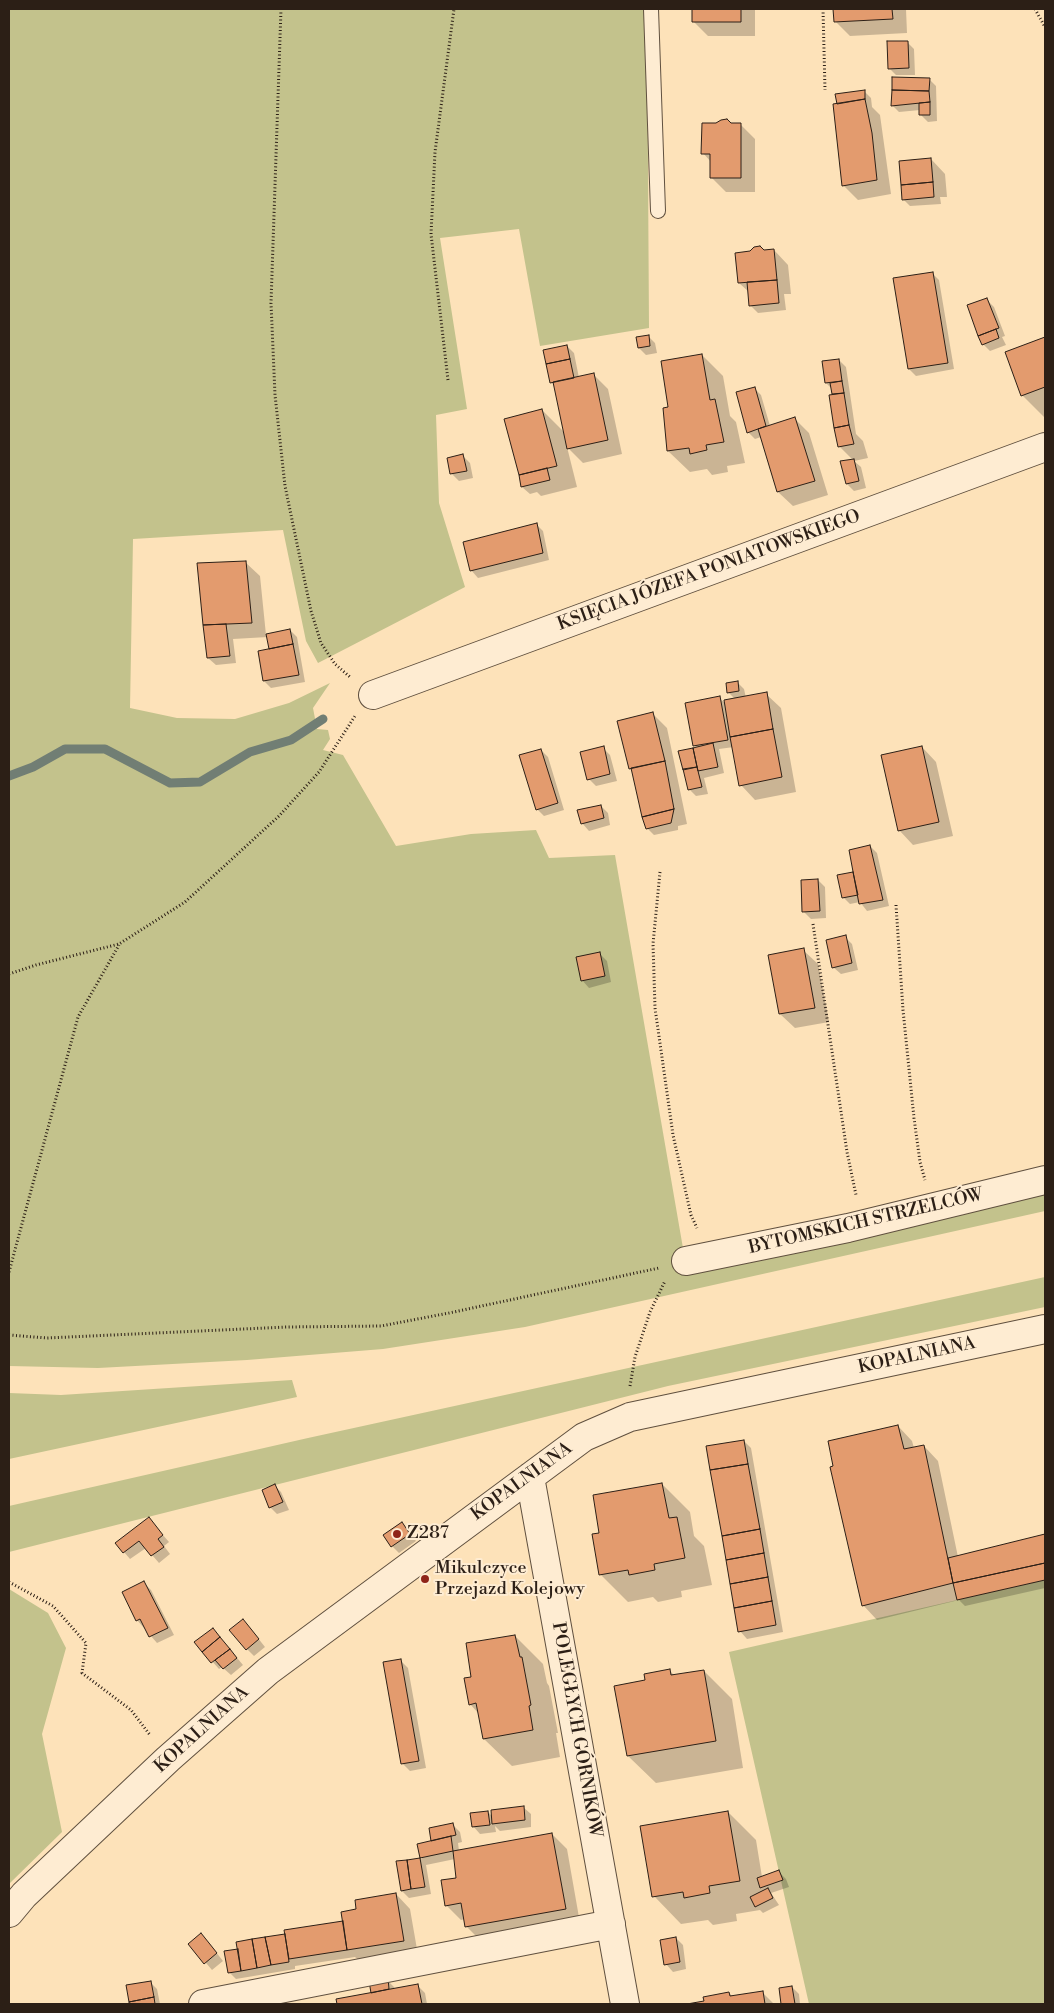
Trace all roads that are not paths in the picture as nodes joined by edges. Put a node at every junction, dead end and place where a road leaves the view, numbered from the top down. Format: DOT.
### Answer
graph roads {
  1 [pos="651,9"];
  2 [pos="658,211"];
  3 [pos="1045,447"];
  4 [pos="373,695"];
  5 [pos="1045,1180"];
  6 [pos="688,1261"];
  7 [pos="1045,1329"];
  8 [pos="530,1477"];
  9 [pos="9,1912"];
  10 [pos="611,1924"];
  11 [pos="203,2004"];
  12 [pos="625,2004"];
  1 -- 2 [label="lane"];
  3 -- 4 [label="street, KSIĘCIA JÓZEFA PONIATOWSKIEGO"];
  5 -- 6 [label="street, BYTOMSKICH STRZELCÓW"];
  7 -- 8 [label="street, KOPALNIANA"];
  8 -- 9 [label="street, KOPALNIANA"];
  8 -- 10 [label="street, POLEGŁYCH GÓRNIKÓW"];
  10 -- 11 [label="street"];
  10 -- 12 [label="street, POLEGŁYCH GÓRNIKÓW"];
}
